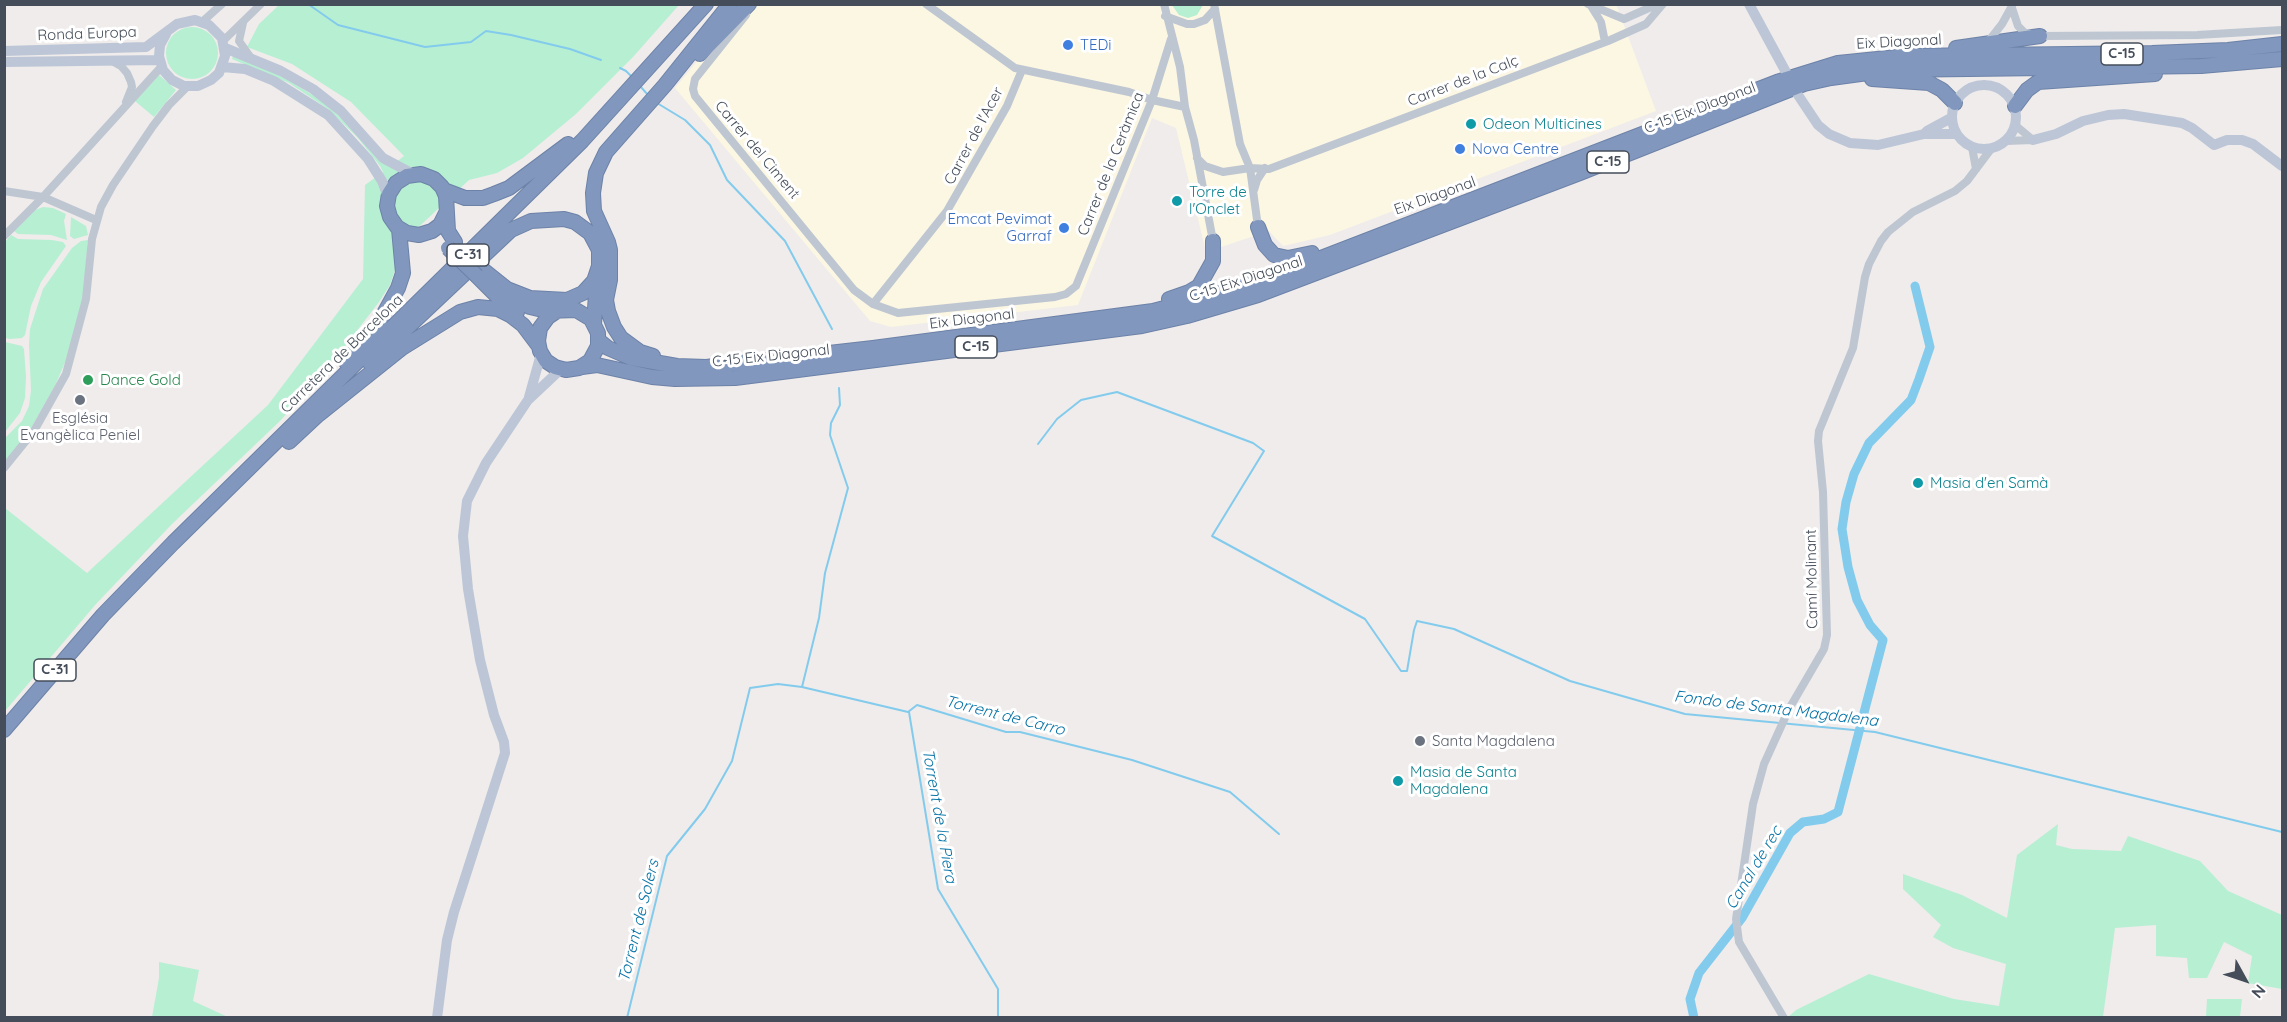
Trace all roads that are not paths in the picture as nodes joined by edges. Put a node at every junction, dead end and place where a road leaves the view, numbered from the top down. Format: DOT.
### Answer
graph roads {
  1 [pos="222,4"];
  2 [pos="261,4"];
  3 [pos="706,4"];
  4 [pos="730,4"];
  5 [pos="751,4"];
  6 [pos="926,4"];
  7 [pos="1658,4"];
  8 [pos="1663,4"];
  9 [pos="1749,4"];
  10 [pos="1590,5"];
  11 [pos="2012,6"];
  12 [pos="1215,7"];
  13 [pos="1165,9"];
  14 [pos="202,22"];
  15 [pos="243,23"];
  16 [pos="2283,30"];
  17 [pos="166,34"];
  18 [pos="2040,36"];
  19 [pos="1171,39"];
  20 [pos="1605,42"];
  21 [pos="1987,43"];
  22 [pos="224,44"];
  23 [pos="2283,44"];
  24 [pos="4,51"];
  25 [pos="1936,56"];
  26 [pos="252,59"];
  27 [pos="2283,59"];
  28 [pos="109,60"];
  29 [pos="4,62"];
  30 [pos="161,63"];
  31 [pos="2201,66"];
  32 [pos="222,67"];
  33 [pos="1022,70"];
  34 [pos="1890,70"];
  35 [pos="1787,74"];
  36 [pos="1856,74"];
  37 [pos="188,86"];
  38 [pos="661,90"];
  39 [pos="1796,92"];
  40 [pos="622,94"];
  41 [pos="1152,100"];
  42 [pos="1955,103"];
  43 [pos="124,106"];
  44 [pos="2015,106"];
  45 [pos="1185,107"];
  46 [pos="1952,118"];
  47 [pos="2015,125"];
  48 [pos="1924,134"];
  49 [pos="1956,134"];
  50 [pos="2033,140"];
  51 [pos="2006,141"];
  52 [pos="1972,147"];
  53 [pos="1991,149"];
  54 [pos="372,155"];
  55 [pos="1197,158"];
  56 [pos="2283,166"];
  57 [pos="1250,168"];
  58 [pos="1265,168"];
  59 [pos="1976,169"];
  60 [pos="413,174"];
  61 [pos="444,190"];
  62 [pos="4,191"];
  63 [pos="43,197"];
  64 [pos="388,197"];
  65 [pos="1253,198"];
  66 [pos="446,213"];
  67 [pos="96,220"];
  68 [pos="1258,226"];
  69 [pos="399,229"];
  70 [pos="422,235"];
  71 [pos="4,236"];
  72 [pos="1213,241"];
  73 [pos="451,245"];
  74 [pos="1346,247"];
  75 [pos="610,268"];
  76 [pos="483,274"];
  77 [pos="873,304"];
  78 [pos="557,311"];
  79 [pos="1136,313"];
  80 [pos="594,324"];
  81 [pos="598,340"];
  82 [pos="539,345"];
  83 [pos="676,366"];
  84 [pos="582,367"];
  85 [pos="561,369"];
  86 [pos="528,400"];
  87 [pos="329,406"];
  88 [pos="309,409"];
  89 [pos="4,468"];
  90 [pos="106,612"];
  91 [pos="4,730"];
  92 [pos="437,1017"];
  93 [pos="1784,1017"];
  1 -- 14 [label="street"];
  2 -- 15 [label="street"];
  3 -- 40 [label="highway, Carretera de Barcelona / C-31"];
  4 -- 38 [label="highway"];
  5 -- 38 [label="highway"];
  5 -- 77 [label="street, Carrer del Ciment"];
  6 -- 33 [label="street"];
  7 -- 10 [label="street"];
  8 -- 20 [label="street, Carrer de la Calç"];
  9 -- 35 [label="street"];
  10 -- 20 [label="street"];
  11 -- 18 [label="street"];
  11 -- 21 [label="street"];
  12 -- 13 [label="street"];
  12 -- 57 [label="street"];
  13 -- 19 [label="street"];
  14 -- 17 [label="street, Ronda Europa"];
  14 -- 22 [label="street"];
  15 -- 22 [label="street"];
  15 -- 26 [label="street"];
  16 -- 18 [label="street"];
  17 -- 24 [label="street, Ronda Europa"];
  17 -- 30 [label="street"];
  18 -- 21 [label="highway"];
  19 -- 41 [label="street, Carrer de la Ceràmica"];
  19 -- 45 [label="street"];
  20 -- 58 [label="street, Carrer de la Calç"];
  21 -- 25 [label="highway"];
  22 -- 26 [label="street"];
  22 -- 32 [label="street"];
  23 -- 25 [label="highway, Eix Diagonal / C-15"];
  25 -- 74 [label="highway, Eix Diagonal / C-15"];
  26 -- 54 [label="street"];
  27 -- 31 [label="highway, C-15"];
  28 -- 29 [label="street, Ronda Europa"];
  28 -- 30 [label="street, Ronda Europa"];
  28 -- 43 [label="street"];
  30 -- 37 [label="street"];
  30 -- 43 [label="street"];
  31 -- 34 [label="highway, Eix Diagonal / C-15"];
  31 -- 44 [label="highway, C-15"];
  32 -- 37 [label="street"];
  32 -- 54 [label="street"];
  33 -- 41 [label="street"];
  33 -- 77 [label="street, Carrer de l'Acer"];
  34 -- 36 [label="highway, C-15 Eix Diagonal / C-15"];
  36 -- 42 [label="highway"];
  36 -- 84 [label="highway, C-15 Eix Diagonal / C-15"];
  37 -- 67 [label="street"];
  38 -- 75 [label="highway"];
  39 -- 48 [label="street"];
  40 -- 61 [label="highway"];
  40 -- 88 [label="highway, Carretera de Barcelona / C-31"];
  41 -- 45 [label="street"];
  41 -- 77 [label="street, Carrer de la Ceràmica"];
  42 -- 44 [label="street"];
  42 -- 46 [label="street"];
  43 -- 63 [label="street"];
  44 -- 47 [label="street"];
  45 -- 55 [label="street"];
  46 -- 48 [label="street"];
  46 -- 49 [label="street"];
  47 -- 50 [label="street"];
  47 -- 51 [label="street"];
  48 -- 49 [label="street"];
  49 -- 52 [label="street"];
  50 -- 51 [label="street"];
  50 -- 56 [label="street"];
  51 -- 53 [label="street"];
  52 -- 53 [label="street"];
  52 -- 59 [label="street"];
  53 -- 59 [label="street, Camí Molinant"];
  54 -- 60 [label="street"];
  54 -- 64 [label="street"];
  55 -- 57 [label="street, Carrer de la Calç"];
  55 -- 72 [label="street"];
  57 -- 58 [label="street, Carrer de la Calç"];
  57 -- 65 [label="street"];
  58 -- 65 [label="street"];
  59 -- 93 [label="street, Camí Molinant"];
  60 -- 61 [label="highway"];
  60 -- 64 [label="highway"];
  61 -- 66 [label="highway"];
  62 -- 63 [label="street"];
  63 -- 67 [label="street"];
  63 -- 71 [label="street"];
  64 -- 69 [label="highway"];
  65 -- 68 [label="street"];
  66 -- 70 [label="highway"];
  66 -- 73 [label="highway"];
  67 -- 89 [label="street"];
  68 -- 74 [label="highway"];
  69 -- 70 [label="highway"];
  69 -- 88 [label="highway"];
  70 -- 73 [label="highway"];
  72 -- 79 [label="highway"];
  73 -- 76 [label="highway"];
  74 -- 79 [label="highway, Eix Diagonal / C-15"];
  75 -- 80 [label="highway"];
  75 -- 83 [label="highway"];
  76 -- 78 [label="highway"];
  76 -- 82 [label="highway"];
  76 -- 87 [label="highway"];
  78 -- 80 [label="highway"];
  78 -- 82 [label="highway"];
  79 -- 83 [label="highway, Eix Diagonal / C-15"];
  80 -- 81 [label="highway"];
  81 -- 83 [label="highway, Eix Diagonal / C-15"];
  81 -- 84 [label="highway"];
  82 -- 85 [label="highway"];
  82 -- 86 [label="street"];
  82 -- 87 [label="highway"];
  84 -- 85 [label="highway, C-15"];
  85 -- 86 [label="street"];
  86 -- 92 [label="street"];
  87 -- 90 [label="highway"];
  88 -- 90 [label="highway, Carretera de Barcelona / C-31"];
  90 -- 91 [label="highway, Carretera de Barcelona / C-31"];
}
